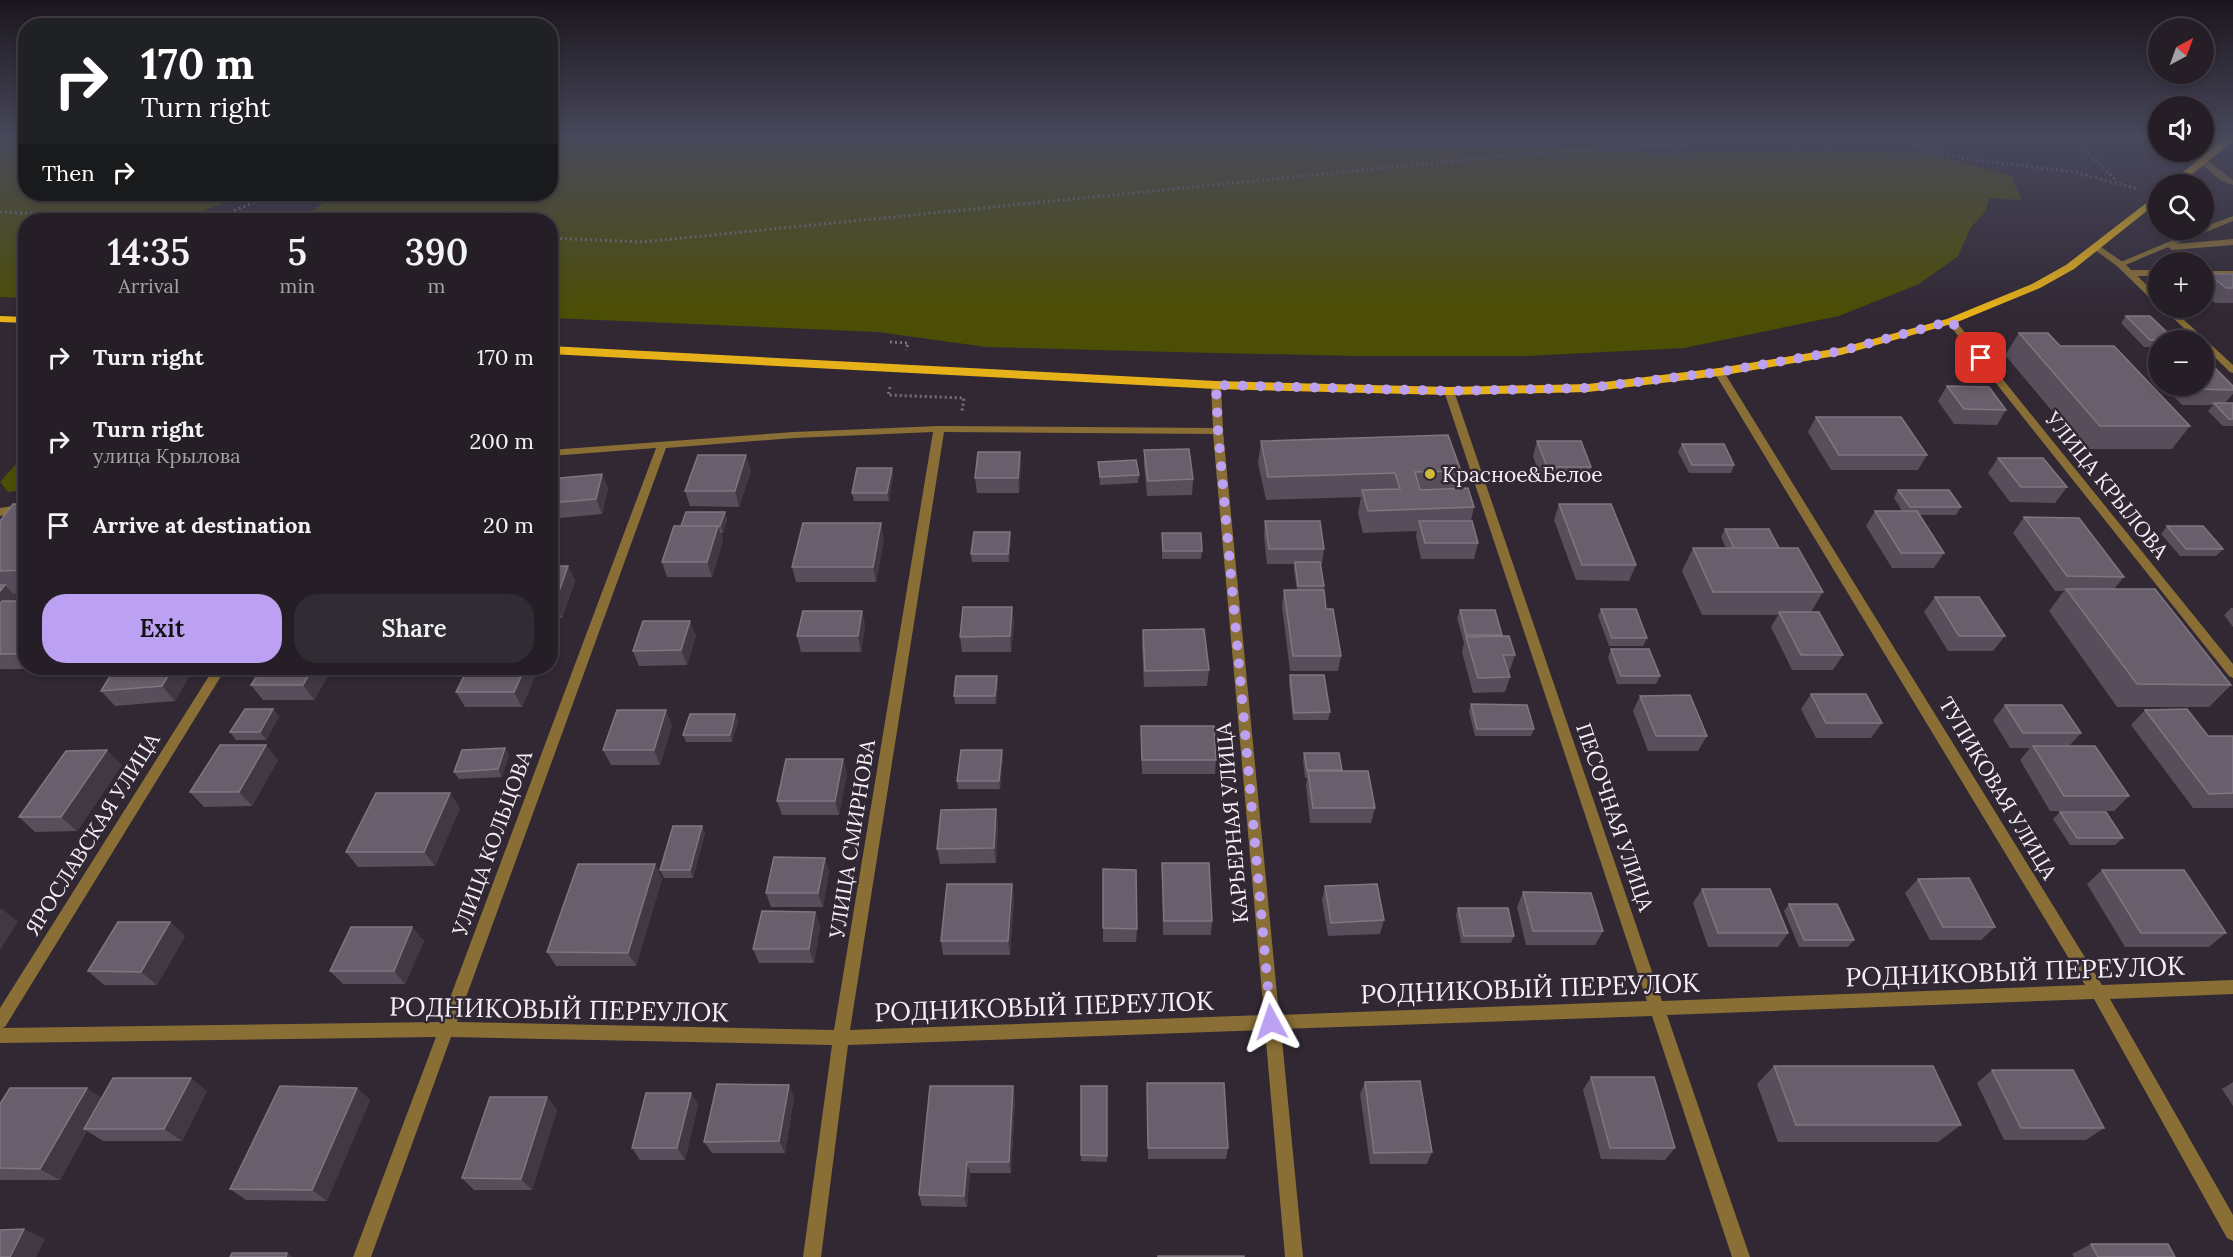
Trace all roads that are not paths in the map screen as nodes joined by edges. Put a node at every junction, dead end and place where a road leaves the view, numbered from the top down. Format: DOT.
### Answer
graph roads {
  1 [pos="2148,206"];
  2 [pos="2233,218"];
  3 [pos="2233,242"];
  4 [pos="2098,248"];
  5 [pos="2156,249"];
  6 [pos="2120,264"];
  7 [pos="2128,273"];
  8 [pos="2148,273"];
  9 [pos="2214,274"];
  10 [pos="2233,274"];
  11 [pos="2148,292"];
  12 [pos="2177,318"];
  13 [pos="0,319"];
  14 [pos="18,320"];
  15 [pos="1951,321"];
  16 [pos="2191,330"];
  17 [pos="558,350"];
  18 [pos="2214,352"];
  19 [pos="2233,370"];
  20 [pos="1719,372"];
  21 [pos="1216,385"];
  22 [pos="1449,391"];
  23 [pos="939,429"];
  24 [pos="1218,431"];
  25 [pos="662,445"];
  26 [pos="558,452"];
  27 [pos="18,509"];
  28 [pos="0,512"];
  29 [pos="2233,673"];
  30 [pos="216,675"];
  31 [pos="2233,987"];
  32 [pos="2098,992"];
  33 [pos="1656,1008"];
  34 [pos="0,1022"];
  35 [pos="1271,1022"];
  36 [pos="446,1029"];
  37 [pos="0,1036"];
  38 [pos="841,1038"];
  39 [pos="2233,1232"];
  40 [pos="362,1257"];
  41 [pos="813,1257"];
  42 [pos="1294,1257"];
  43 [pos="1741,1257"];
  1 -- 4 [label="main road"];
  2 -- 5 [label="street"];
  3 -- 5 [label="street"];
  4 -- 6 [label="street"];
  4 -- 15 [label="main road"];
  5 -- 6 [label="street"];
  6 -- 7 [label="street"];
  7 -- 8 [label="street"];
  7 -- 11 [label="street"];
  9 -- 10 [label="street"];
  12 -- 16 [label="street"];
  13 -- 14 [label="main road"];
  15 -- 20 [label="main road"];
  15 -- 29 [label="street, УЛИЦА КРЫЛОВА"];
  17 -- 21 [label="main road"];
  18 -- 19 [label="street"];
  20 -- 22 [label="main road"];
  20 -- 32 [label="street, ТУПИКОВАЯ УЛИЦА"];
  21 -- 22 [label="main road"];
  21 -- 24 [label="street, КАРЬЕРНАЯ УЛИЦА"];
  22 -- 33 [label="street, ПЕСОЧНАЯ УЛИЦА"];
  23 -- 24 [label="street"];
  23 -- 25 [label="street"];
  23 -- 38 [label="street, УЛИЦА СМИРНОВА"];
  24 -- 35 [label="street, КАРЬЕРНАЯ УЛИЦА"];
  25 -- 26 [label="street"];
  25 -- 36 [label="street, УЛИЦА КОЛЬЦОВА"];
  27 -- 28 [label="street"];
  30 -- 34 [label="street, ЯРОСЛАВСКАЯ УЛИЦА"];
  31 -- 32 [label="street, РОДНИКОВЫЙ ПЕРЕУЛОК"];
  32 -- 33 [label="street, РОДНИКОВЫЙ ПЕРЕУЛОК"];
  32 -- 39 [label="street, ТУПИКОВАЯ УЛИЦА"];
  33 -- 35 [label="street, РОДНИКОВЫЙ ПЕРЕУЛОК"];
  33 -- 43 [label="street, ПЕСОЧНАЯ УЛИЦА"];
  35 -- 38 [label="street, РОДНИКОВЫЙ ПЕРЕУЛОК"];
  35 -- 42 [label="street, КАРЬЕРНАЯ УЛИЦА"];
  36 -- 37 [label="street, РОДНИКОВЫЙ ПЕРЕУЛОК"];
  36 -- 38 [label="street, РОДНИКОВЫЙ ПЕРЕУЛОК"];
  36 -- 40 [label="street, УЛИЦА КОЛЬЦОВА"];
  38 -- 41 [label="street, УЛИЦА СМИРНОВА"];
}
